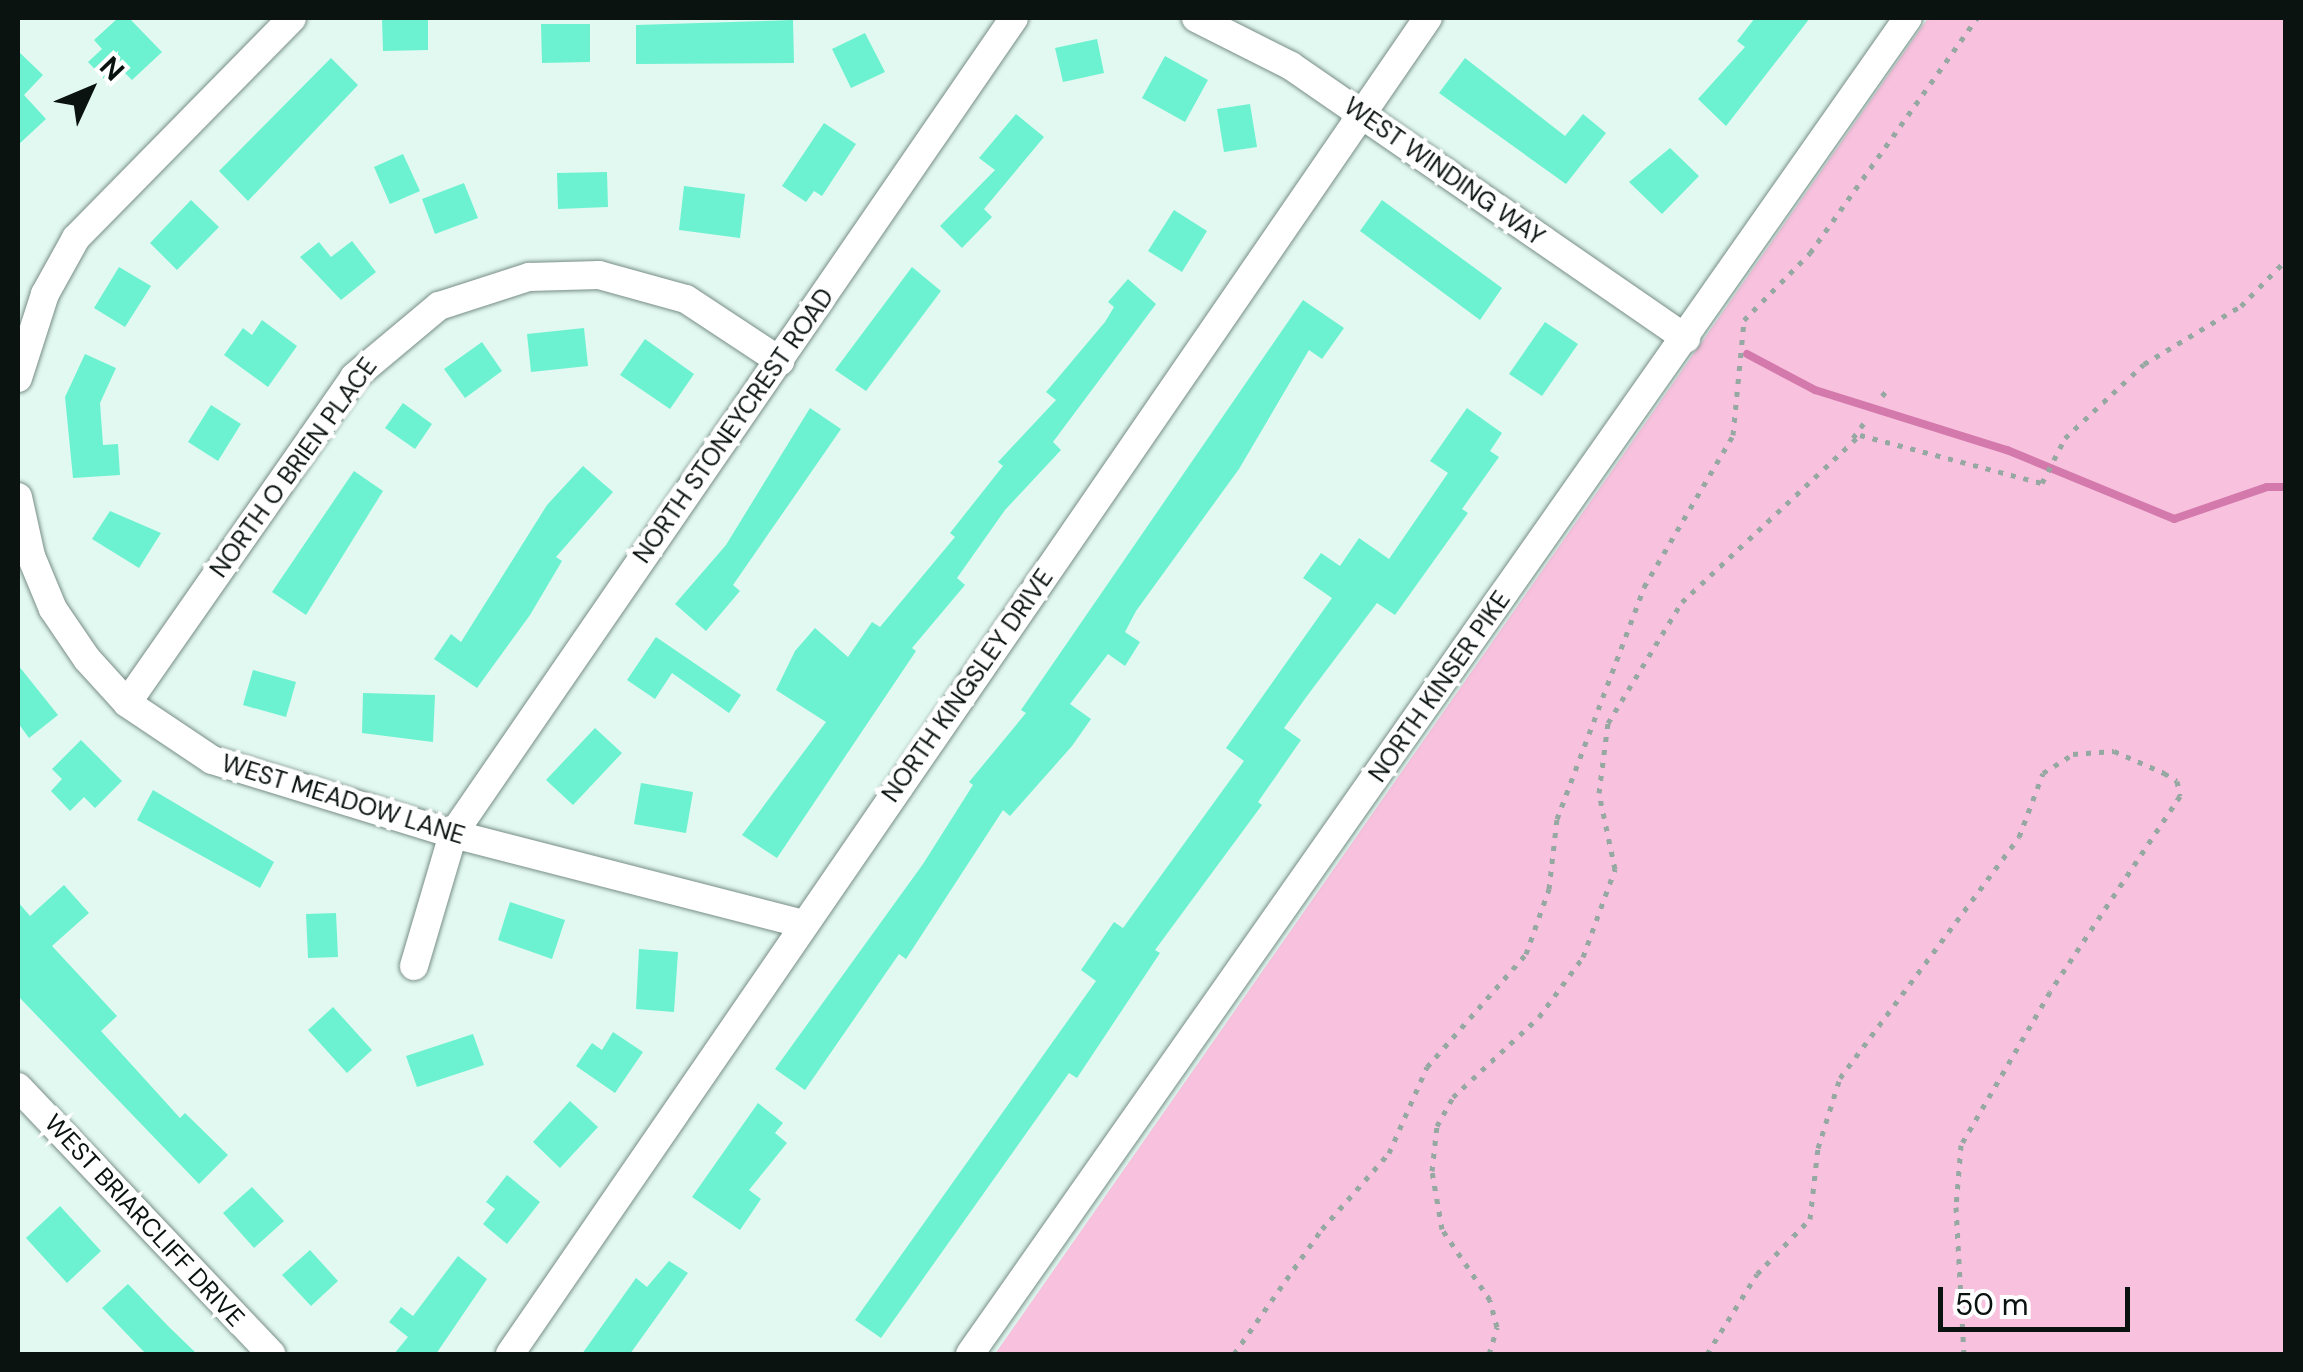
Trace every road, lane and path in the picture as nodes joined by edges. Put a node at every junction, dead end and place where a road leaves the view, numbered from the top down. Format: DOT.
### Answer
graph roads {
  1 [pos="292,18"];
  2 [pos="1014,18"];
  3 [pos="1196,18"];
  4 [pos="1428,18"];
  5 [pos="1908,18"];
  6 [pos="1977,18"];
  7 [pos="1361,114"];
  8 [pos="2286,260"];
  9 [pos="1686,338"];
  10 [pos="780,360"];
  11 [pos="18,378"];
  12 [pos="1889,388"];
  13 [pos="1882,396"];
  14 [pos="1866,420"];
  15 [pos="1852,440"];
  16 [pos="18,497"];
  17 [pos="127,704"];
  18 [pos="1601,706"];
  19 [pos="1612,711"];
  20 [pos="453,834"];
  21 [pos="804,924"];
  22 [pos="414,966"];
  23 [pos="18,1087"];
  24 [pos="271,1354"];
  25 [pos="510,1354"];
  26 [pos="970,1354"];
  27 [pos="1234,1354"];
  28 [pos="1490,1354"];
  29 [pos="1707,1354"];
  30 [pos="1964,1354"];
  1 -- 11 [label="street"];
  2 -- 10 [label="street, NORTH STONEYCREST ROAD"];
  3 -- 7 [label="street, WEST WINDING WAY"];
  4 -- 7 [label="street, NORTH KINGSLEY DRIVE"];
  5 -- 9 [label="street, NORTH KINSER PIKE"];
  6 -- 18 [label="path"];
  7 -- 9 [label="street, WEST WINDING WAY"];
  7 -- 21 [label="street, NORTH KINGSLEY DRIVE"];
  8 -- 15 [label="path"];
  9 -- 26 [label="street, NORTH KINSER PIKE"];
  10 -- 17 [label="street, NORTH O BRIEN PLACE"];
  10 -- 20 [label="street, NORTH STONEYCREST ROAD"];
  12 -- 13 [label="path"];
  14 -- 15 [label="path"];
  15 -- 19 [label="path"];
  16 -- 17 [label="street, WEST MEADOW LANE"];
  17 -- 20 [label="street, WEST MEADOW LANE"];
  18 -- 19 [label="path"];
  18 -- 27 [label="path"];
  19 -- 28 [label="path"];
  20 -- 21 [label="street, WEST MEADOW LANE"];
  20 -- 22 [label="street, NORTH STONEYCREST ROAD"];
  21 -- 25 [label="street, NORTH KINGSLEY DRIVE"];
  23 -- 24 [label="street, WEST BRIARCLIFF DRIVE"];
  29 -- 30 [label="path"];
}
